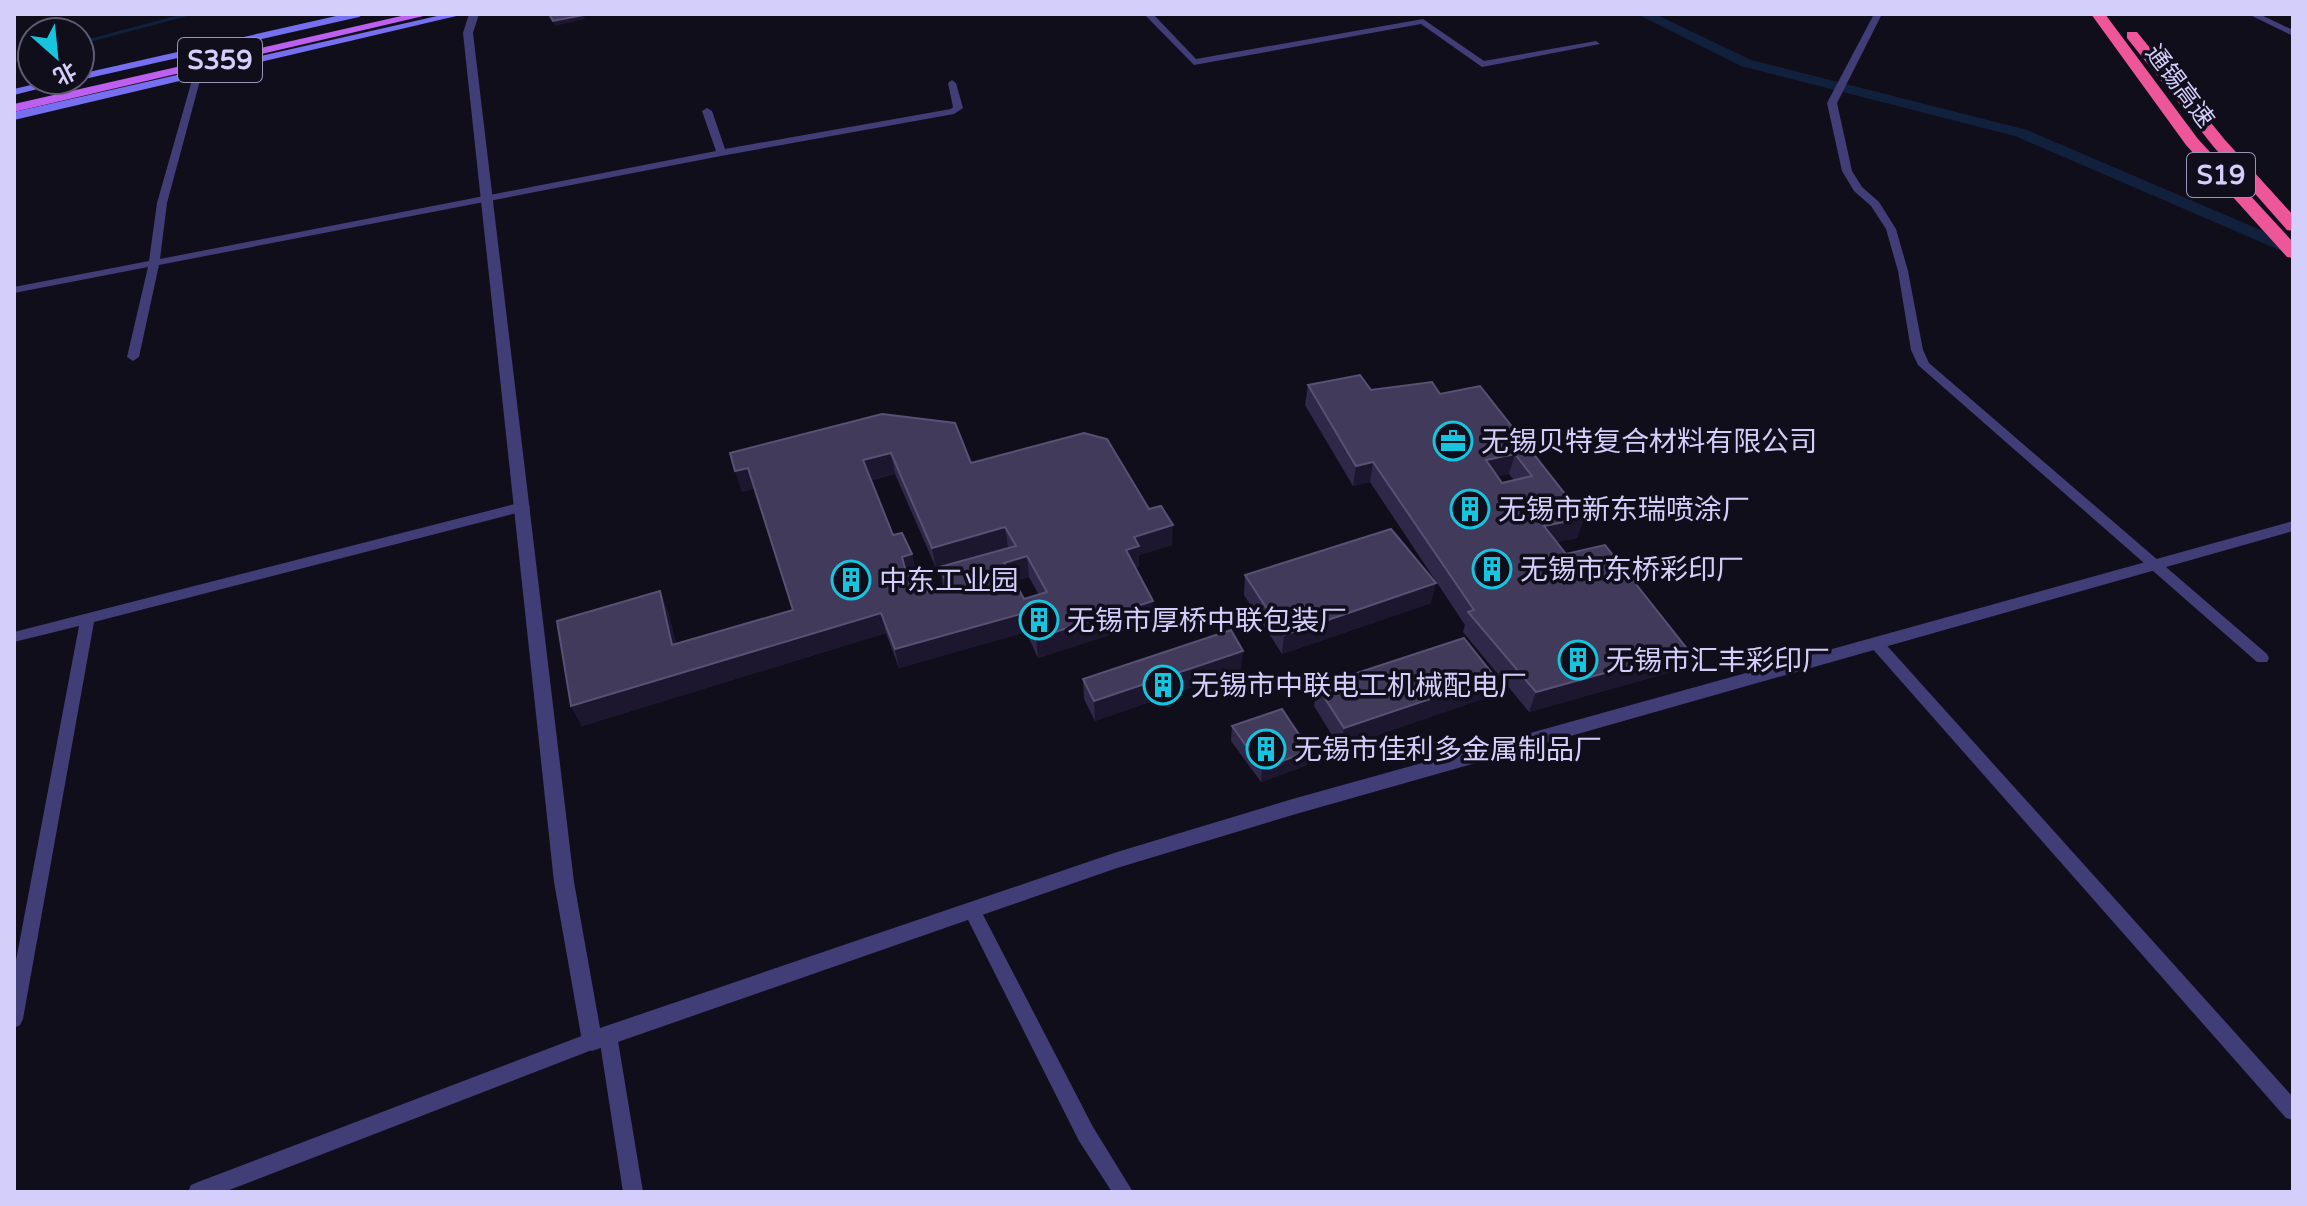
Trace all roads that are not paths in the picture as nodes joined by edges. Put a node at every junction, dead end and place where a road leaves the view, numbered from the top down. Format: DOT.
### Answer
graph roads {
  1 [pos="359,14"];
  2 [pos="387,14"];
  3 [pos="426,14"];
  4 [pos="460,14"];
  5 [pos="474,14"];
  6 [pos="1148,14"];
  7 [pos="1878,14"];
  8 [pos="2098,14"];
  9 [pos="2118,14"];
  10 [pos="2252,14"];
  11 [pos="2293,33"];
  12 [pos="1596,44"];
  13 [pos="96,73"];
  14 [pos="198,73"];
  15 [pos="952,83"];
  16 [pos="14,95"];
  17 [pos="14,108"];
  18 [pos="707,111"];
  19 [pos="14,116"];
  20 [pos="721,153"];
  21 [pos="489,199"];
  22 [pos="2293,226"];
  23 [pos="2293,253"];
  24 [pos="154,264"];
  25 [pos="14,290"];
  26 [pos="133,357"];
  27 [pos="523,507"];
  28 [pos="2293,526"];
  29 [pos="2156,564"];
  30 [pos="87,619"];
  31 [pos="14,637"];
  32 [pos="1876,643"];
  33 [pos="2262,658"];
  34 [pos="972,910"];
  35 [pos="14,1019"];
  36 [pos="600,1038"];
  37 [pos="2293,1111"];
  38 [pos="198,1192"];
  39 [pos="633,1192"];
  40 [pos="1123,1192"];
  1 -- 13 [label="main road"];
  2 -- 16 [label="main road, S359"];
  3 -- 17 [label="main road, S359"];
  4 -- 14 [label="main road"];
  5 -- 21 [label="street"];
  6 -- 12 [label="street"];
  7 -- 29 [label="street"];
  8 -- 23 [label="highway, 通锡高速 / S19"];
  9 -- 22 [label="highway, 通锡高速 / S19"];
  10 -- 11 [label="street"];
  14 -- 19 [label="main road"];
  14 -- 24 [label="street"];
  15 -- 20 [label="street"];
  18 -- 20 [label="street"];
  20 -- 21 [label="street"];
  21 -- 24 [label="street"];
  21 -- 27 [label="street"];
  24 -- 25 [label="street"];
  24 -- 26 [label="street"];
  27 -- 30 [label="street"];
  27 -- 36 [label="street"];
  28 -- 29 [label="street"];
  29 -- 32 [label="street"];
  29 -- 33 [label="street"];
  30 -- 31 [label="street"];
  30 -- 35 [label="street"];
  32 -- 34 [label="street"];
  32 -- 37 [label="street"];
  34 -- 36 [label="street"];
  34 -- 40 [label="street"];
  36 -- 38 [label="street"];
  36 -- 39 [label="street"];
}
